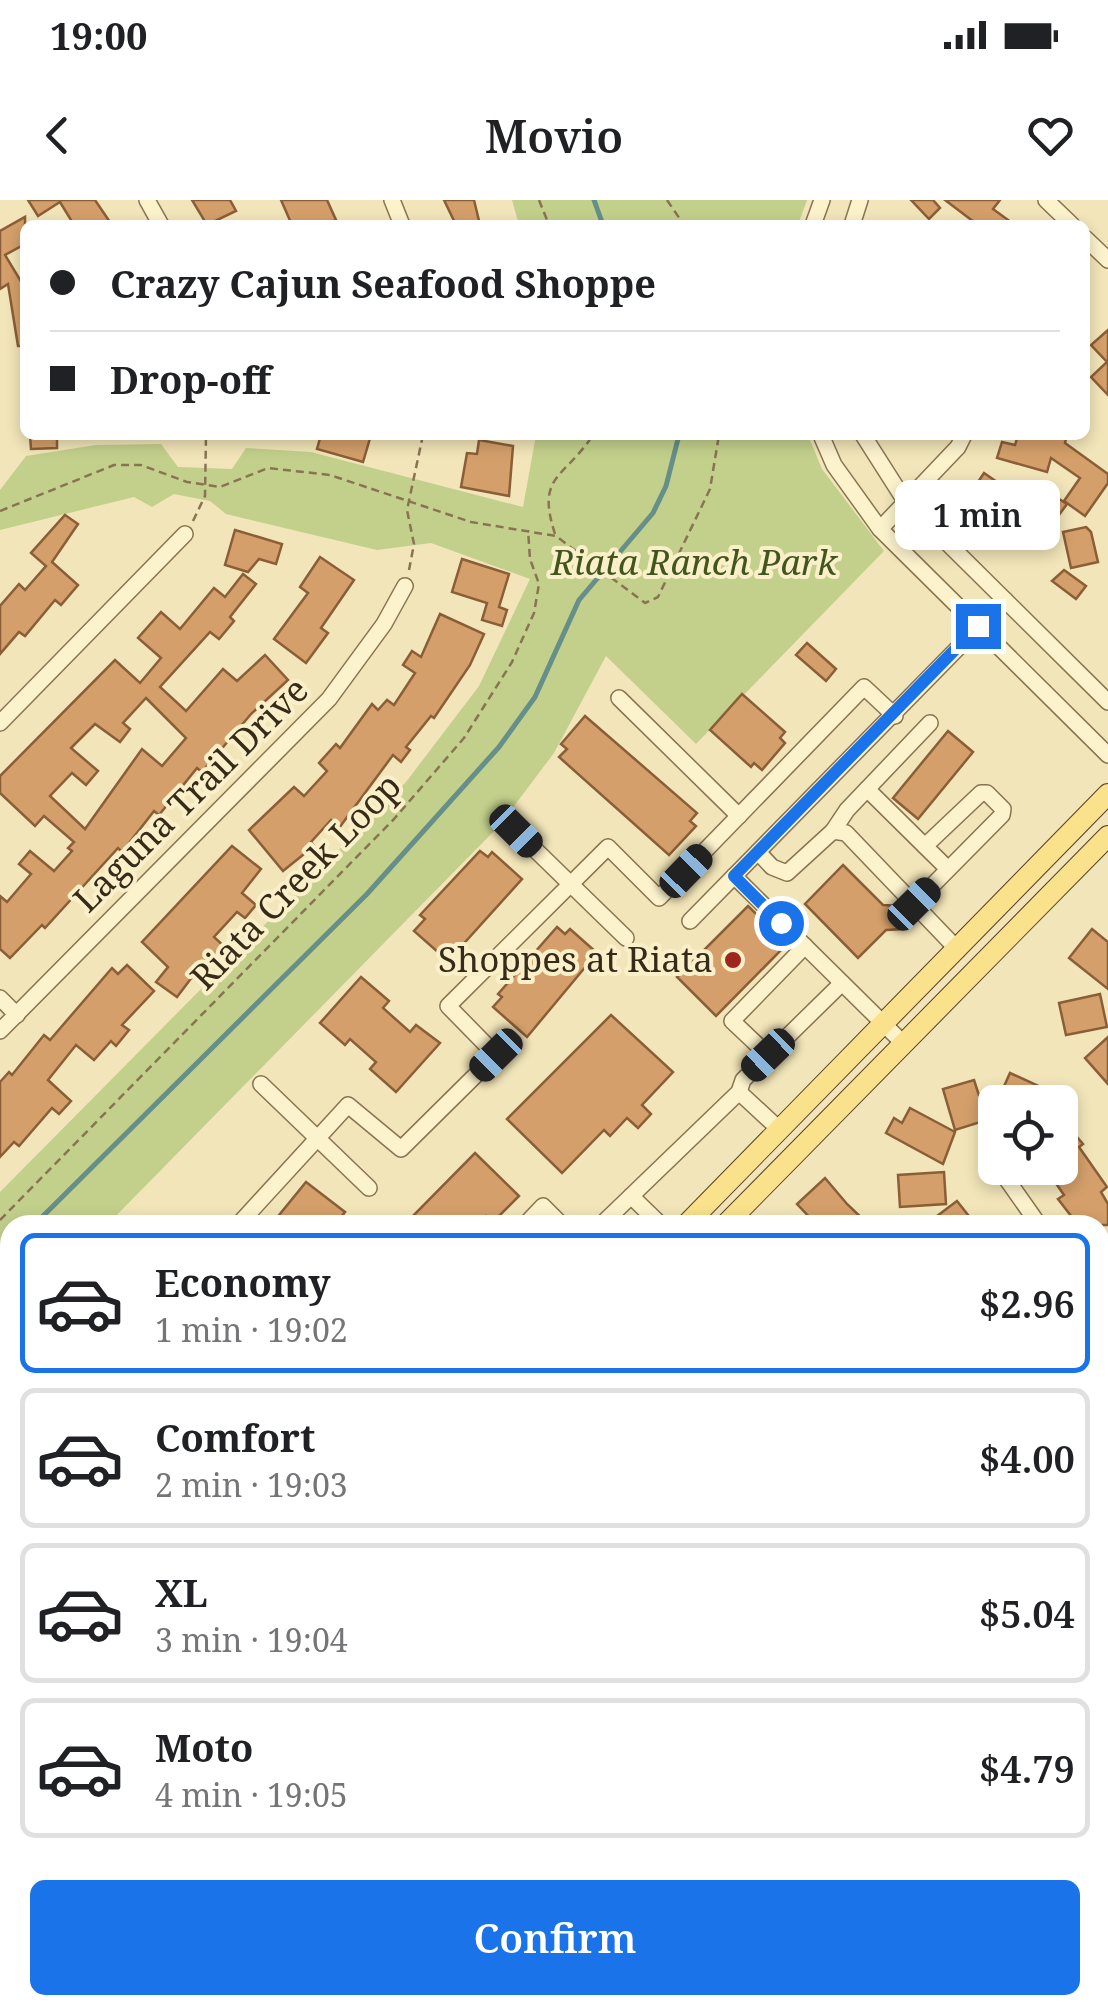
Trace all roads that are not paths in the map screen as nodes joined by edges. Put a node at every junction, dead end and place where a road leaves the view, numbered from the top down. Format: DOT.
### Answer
graph roads {
  1 [pos="1046,200"];
  2 [pos="1067,220"];
  3 [pos="824,440"];
  4 [pos="866,440"];
  5 [pos="961,440"];
  6 [pos="905,501"];
  7 [pos="880,528"];
  8 [pos="184,534"];
  9 [pos="405,586"];
  10 [pos="1006,600"];
  11 [pos="978,626"];
  12 [pos="620,698"];
  13 [pos="1108,702"];
  14 [pos="895,716"];
  15 [pos="930,723"];
  16 [pos="0,724"];
  17 [pos="1108,754"];
  18 [pos="867,789"];
  19 [pos="1108,794"];
  20 [pos="739,816"];
  21 [pos="516,831"];
  22 [pos="833,831"];
  23 [pos="1108,836"];
  24 [pos="924,846"];
  25 [pos="758,852"];
  26 [pos="948,870"];
  27 [pos="734,876"];
  28 [pos="570,885"];
  29 [pos="914,904"];
  30 [pos="690,921"];
  31 [pos="626,938"];
  32 [pos="805,946"];
  33 [pos="958,950"];
  34 [pos="842,983"];
  35 [pos="0,998"];
  36 [pos="16,1015"];
  37 [pos="884,1025"];
  38 [pos="0,1031"];
  39 [pos="904,1044"];
  40 [pos="768,1055"];
  41 [pos="261,1084"];
  42 [pos="740,1092"];
  43 [pos="780,1130"];
  44 [pos="316,1139"];
  45 [pos="1012,1185"];
  46 [pos="369,1188"];
  47 [pos="631,1196"];
  48 [pos="247,1215"];
  49 [pos="534,1215"];
  50 [pos="552,1215"];
  51 [pos="611,1215"];
  52 [pos="651,1215"];
  53 [pos="696,1215"];
  54 [pos="735,1215"];
  55 [pos="1032,1215"];
  1 -- 2 [label="street"];
  3 -- 7 [label="street"];
  4 -- 6 [label="street"];
  5 -- 6 [label="street"];
  6 -- 7 [label="street"];
  6 -- 10 [label="street"];
  7 -- 11 [label="street"];
  8 -- 16 [label="street"];
  9 -- 36 [label="street, Laguna Trail Drive"];
  10 -- 11 [label="street"];
  10 -- 13 [label="street"];
  11 -- 14 [label="street"];
  11 -- 17 [label="street"];
  12 -- 20 [label="street"];
  14 -- 20 [label="street"];
  14 -- 25 [label="street"];
  15 -- 18 [label="street"];
  18 -- 22 [label="street"];
  18 -- 24 [label="street"];
  19 -- 33 [label="main road"];
  20 -- 28 [label="street"];
  21 -- 28 [label="street"];
  22 -- 25 [label="street"];
  22 -- 29 [label="street"];
  23 -- 39 [label="main road"];
  24 -- 26 [label="street"];
  24 -- 26 [label="street"];
  25 -- 27 [label="street"];
  26 -- 29 [label="street"];
  27 -- 30 [label="street"];
  27 -- 32 [label="street"];
  28 -- 31 [label="street"];
  28 -- 44 [label="street"];
  29 -- 33 [label="street"];
  32 -- 34 [label="street"];
  32 -- 40 [label="street"];
  33 -- 37 [label="main road"];
  34 -- 37 [label="street"];
  34 -- 40 [label="street"];
  35 -- 36 [label="street"];
  36 -- 38 [label="street, Laguna Trail Drive"];
  37 -- 39 [label="street"];
  37 -- 43 [label="main road"];
  39 -- 54 [label="main road"];
  40 -- 42 [label="street"];
  41 -- 44 [label="street"];
  42 -- 43 [label="street"];
  42 -- 47 [label="street"];
  43 -- 53 [label="main road"];
  44 -- 46 [label="street"];
  44 -- 48 [label="street"];
  45 -- 55 [label="street"];
  47 -- 51 [label="street"];
  47 -- 52 [label="street"];
  49 -- 50 [label="street"];
}
